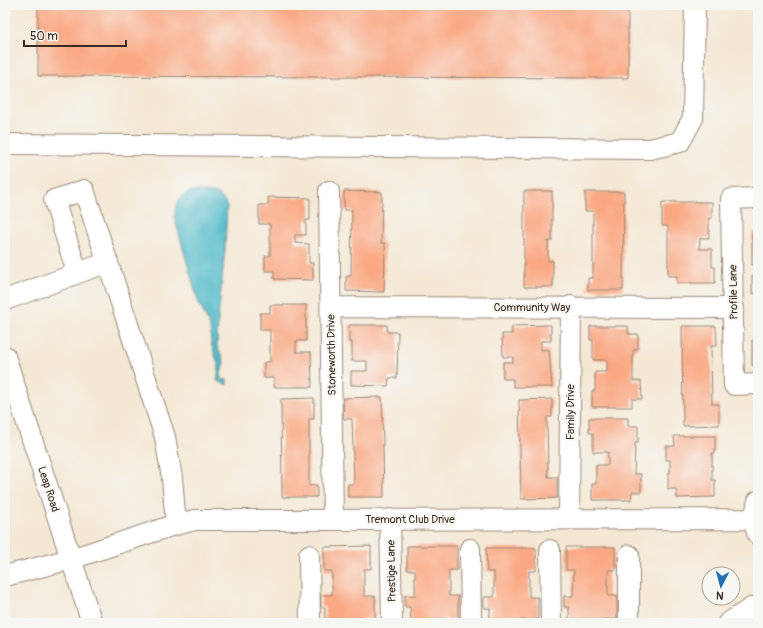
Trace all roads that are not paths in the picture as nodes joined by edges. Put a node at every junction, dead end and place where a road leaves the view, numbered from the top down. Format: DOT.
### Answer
graph roads {
  1 [pos="695,5"];
  2 [pos="5,144"];
  3 [pos="329,191"];
  4 [pos="758,198"];
  5 [pos="108,262"];
  6 [pos="78,272"];
  7 [pos="5,300"];
  8 [pos="571,306"];
  9 [pos="331,307"];
  10 [pos="734,308"];
  11 [pos="5,356"];
  12 [pos="758,384"];
  13 [pos="569,518"];
  14 [pos="757,518"];
  15 [pos="333,519"];
  16 [pos="390,519"];
  17 [pos="176,525"];
  18 [pos="470,549"];
  19 [pos="550,550"];
  20 [pos="309,555"];
  21 [pos="629,556"];
  22 [pos="71,559"];
  23 [pos="5,576"];
  24 [pos="753,608"];
  25 [pos="92,623"];
  26 [pos="310,623"];
  27 [pos="392,623"];
  28 [pos="470,623"];
  29 [pos="551,623"];
  30 [pos="629,623"];
  31 [pos="728,623"];
  1 -- 2 [label="street"];
  3 -- 9 [label="street, Stoneworth Drive"];
  4 -- 10 [label="street, Profile Lane"];
  5 -- 6 [label="street"];
  5 -- 6 [label="street"];
  5 -- 17 [label="street"];
  6 -- 7 [label="street"];
  8 -- 9 [label="street, Community Way"];
  8 -- 10 [label="street, Community Way"];
  8 -- 13 [label="street, Family Drive"];
  9 -- 15 [label="street, Stoneworth Drive"];
  10 -- 12 [label="street, Profile Lane"];
  11 -- 22 [label="street, Leap Road"];
  13 -- 14 [label="street, Tremont Club Drive"];
  13 -- 16 [label="street, Tremont Club Drive"];
  15 -- 16 [label="street, Tremont Club Drive"];
  15 -- 17 [label="street, Tremont Club Drive"];
  16 -- 27 [label="street, Prestige Lane"];
  17 -- 22 [label="street, Tremont Club Drive"];
  18 -- 28 [label="street"];
  19 -- 29 [label="street"];
  20 -- 26 [label="street"];
  21 -- 30 [label="street"];
  22 -- 23 [label="street, Tremont Club Drive"];
  22 -- 25 [label="street, Leap Road"];
  24 -- 31 [label="street"];
}
